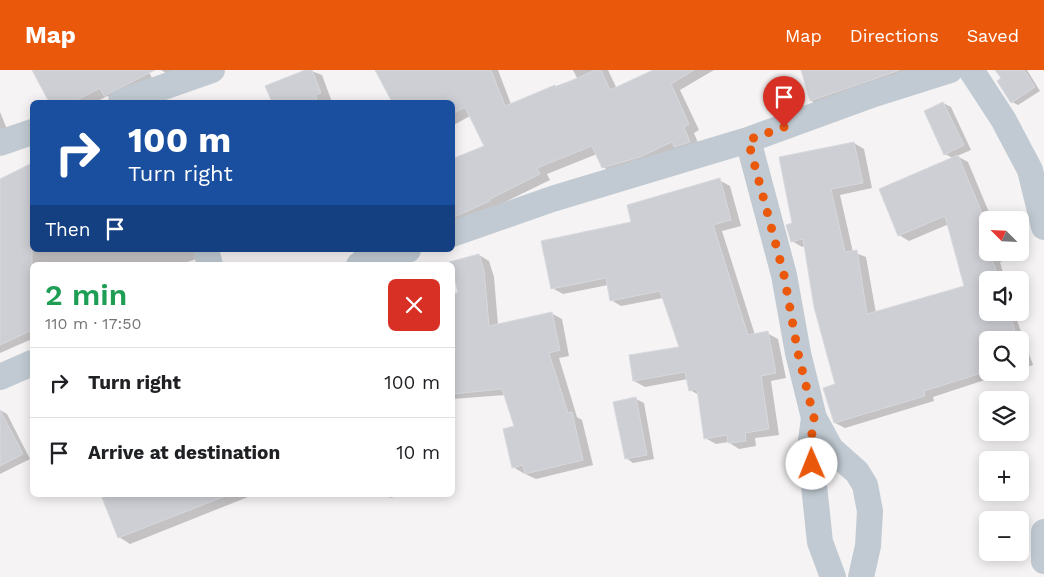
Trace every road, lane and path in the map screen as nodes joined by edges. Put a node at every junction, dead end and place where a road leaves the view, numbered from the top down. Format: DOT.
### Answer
graph roads {
  1 [pos="212,70"];
  2 [pos="950,70"];
  3 [pos="971,70"];
  4 [pos="154,97"];
  5 [pos="134,100"];
  6 [pos="30,133"];
  7 [pos="748,140"];
  8 [pos="0,143"];
  9 [pos="1044,227"];
  10 [pos="455,233"];
  11 [pos="401,252"];
  12 [pos="369,262"];
  13 [pos="30,364"];
  14 [pos="0,377"];
  15 [pos="814,418"];
  16 [pos="1044,532"];
  17 [pos="1044,561"];
  18 [pos="833,577"];
  19 [pos="861,577"];
  1 -- 4 [label="street"];
  2 -- 7 [label="street"];
  3 -- 9 [label="street"];
  4 -- 5 [label="street"];
  6 -- 8 [label="street"];
  7 -- 10 [label="street"];
  7 -- 15 [label="street"];
  11 -- 12 [label="street"];
  13 -- 14 [label="street"];
  15 -- 18 [label="street"];
  15 -- 19 [label="street"];
  16 -- 17 [label="street"];
}
